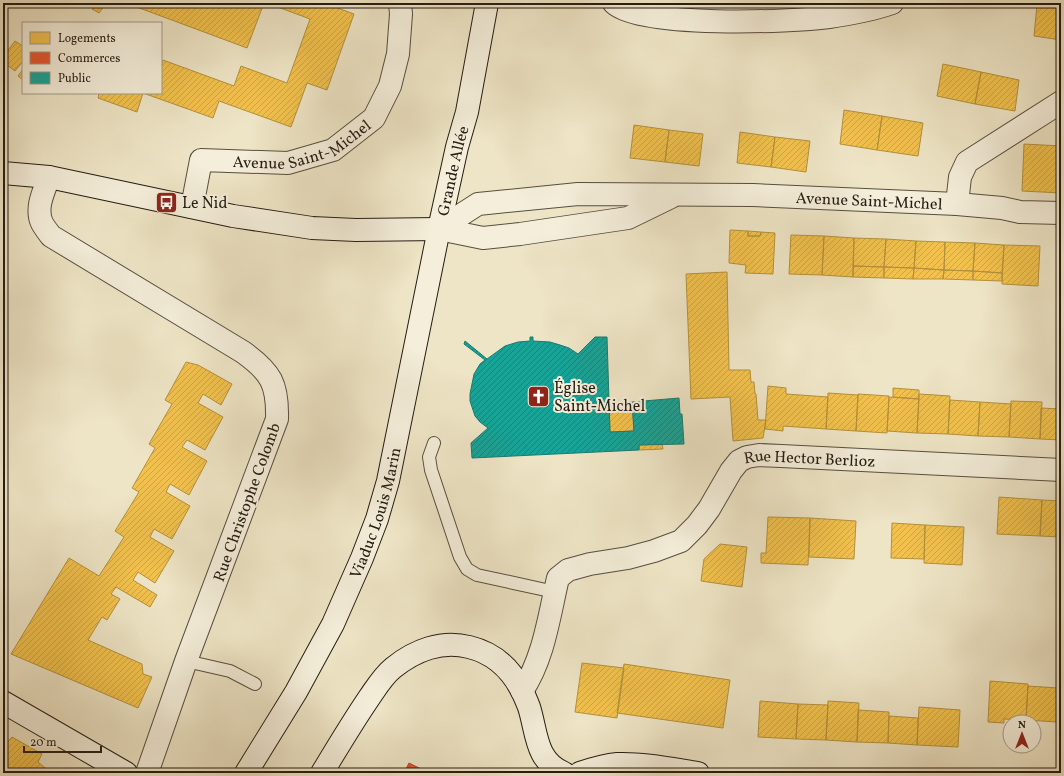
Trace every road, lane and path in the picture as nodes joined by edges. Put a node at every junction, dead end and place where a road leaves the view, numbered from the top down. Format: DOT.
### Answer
graph roads {
  1 [pos="400,3"];
  2 [pos="487,3"];
  3 [pos="614,3"];
  4 [pos="892,3"];
  5 [pos="1061,102"];
  6 [pos="3,173"];
  7 [pos="49,177"];
  8 [pos="676,194"];
  9 [pos="957,204"];
  10 [pos="192,208"];
  11 [pos="1061,213"];
  12 [pos="439,229"];
  13 [pos="434,443"];
  14 [pos="1061,470"];
  15 [pos="555,592"];
  16 [pos="186,661"];
  17 [pos="255,684"];
  18 [pos="522,691"];
  19 [pos="3,702"];
  20 [pos="557,772"];
  21 [pos="126,773"];
  22 [pos="146,773"];
  23 [pos="246,773"];
  24 [pos="322,773"];
  25 [pos="580,773"];
  26 [pos="698,773"];
  1 -- 10 [label="street, Avenue Saint-Michel"];
  2 -- 12 [label="street, Grande Allée"];
  3 -- 4 [label="street"];
  5 -- 9 [label="street"];
  6 -- 7 [label="street, Avenue Saint-Michel"];
  7 -- 10 [label="street, Avenue Saint-Michel"];
  7 -- 16 [label="street, Rue Christophe Colomb"];
  8 -- 9 [label="street, Avenue Saint-Michel"];
  8 -- 12 [label="street, Avenue Saint-Michel"];
  8 -- 12 [label="street, Avenue Saint-Michel"];
  9 -- 11 [label="street, Avenue Saint-Michel"];
  10 -- 12 [label="street, Avenue Saint-Michel"];
  12 -- 23 [label="street, Viaduc Louis Marin"];
  13 -- 15 [label="lane"];
  14 -- 15 [label="street, Rue Hector Berlioz"];
  15 -- 18 [label="street, Rue Hector Berlioz"];
  16 -- 17 [label="lane"];
  16 -- 22 [label="street, Rue Christophe Colomb"];
  18 -- 20 [label="street"];
  18 -- 24 [label="street"];
  19 -- 21 [label="street"];
  25 -- 26 [label="street"];
}
